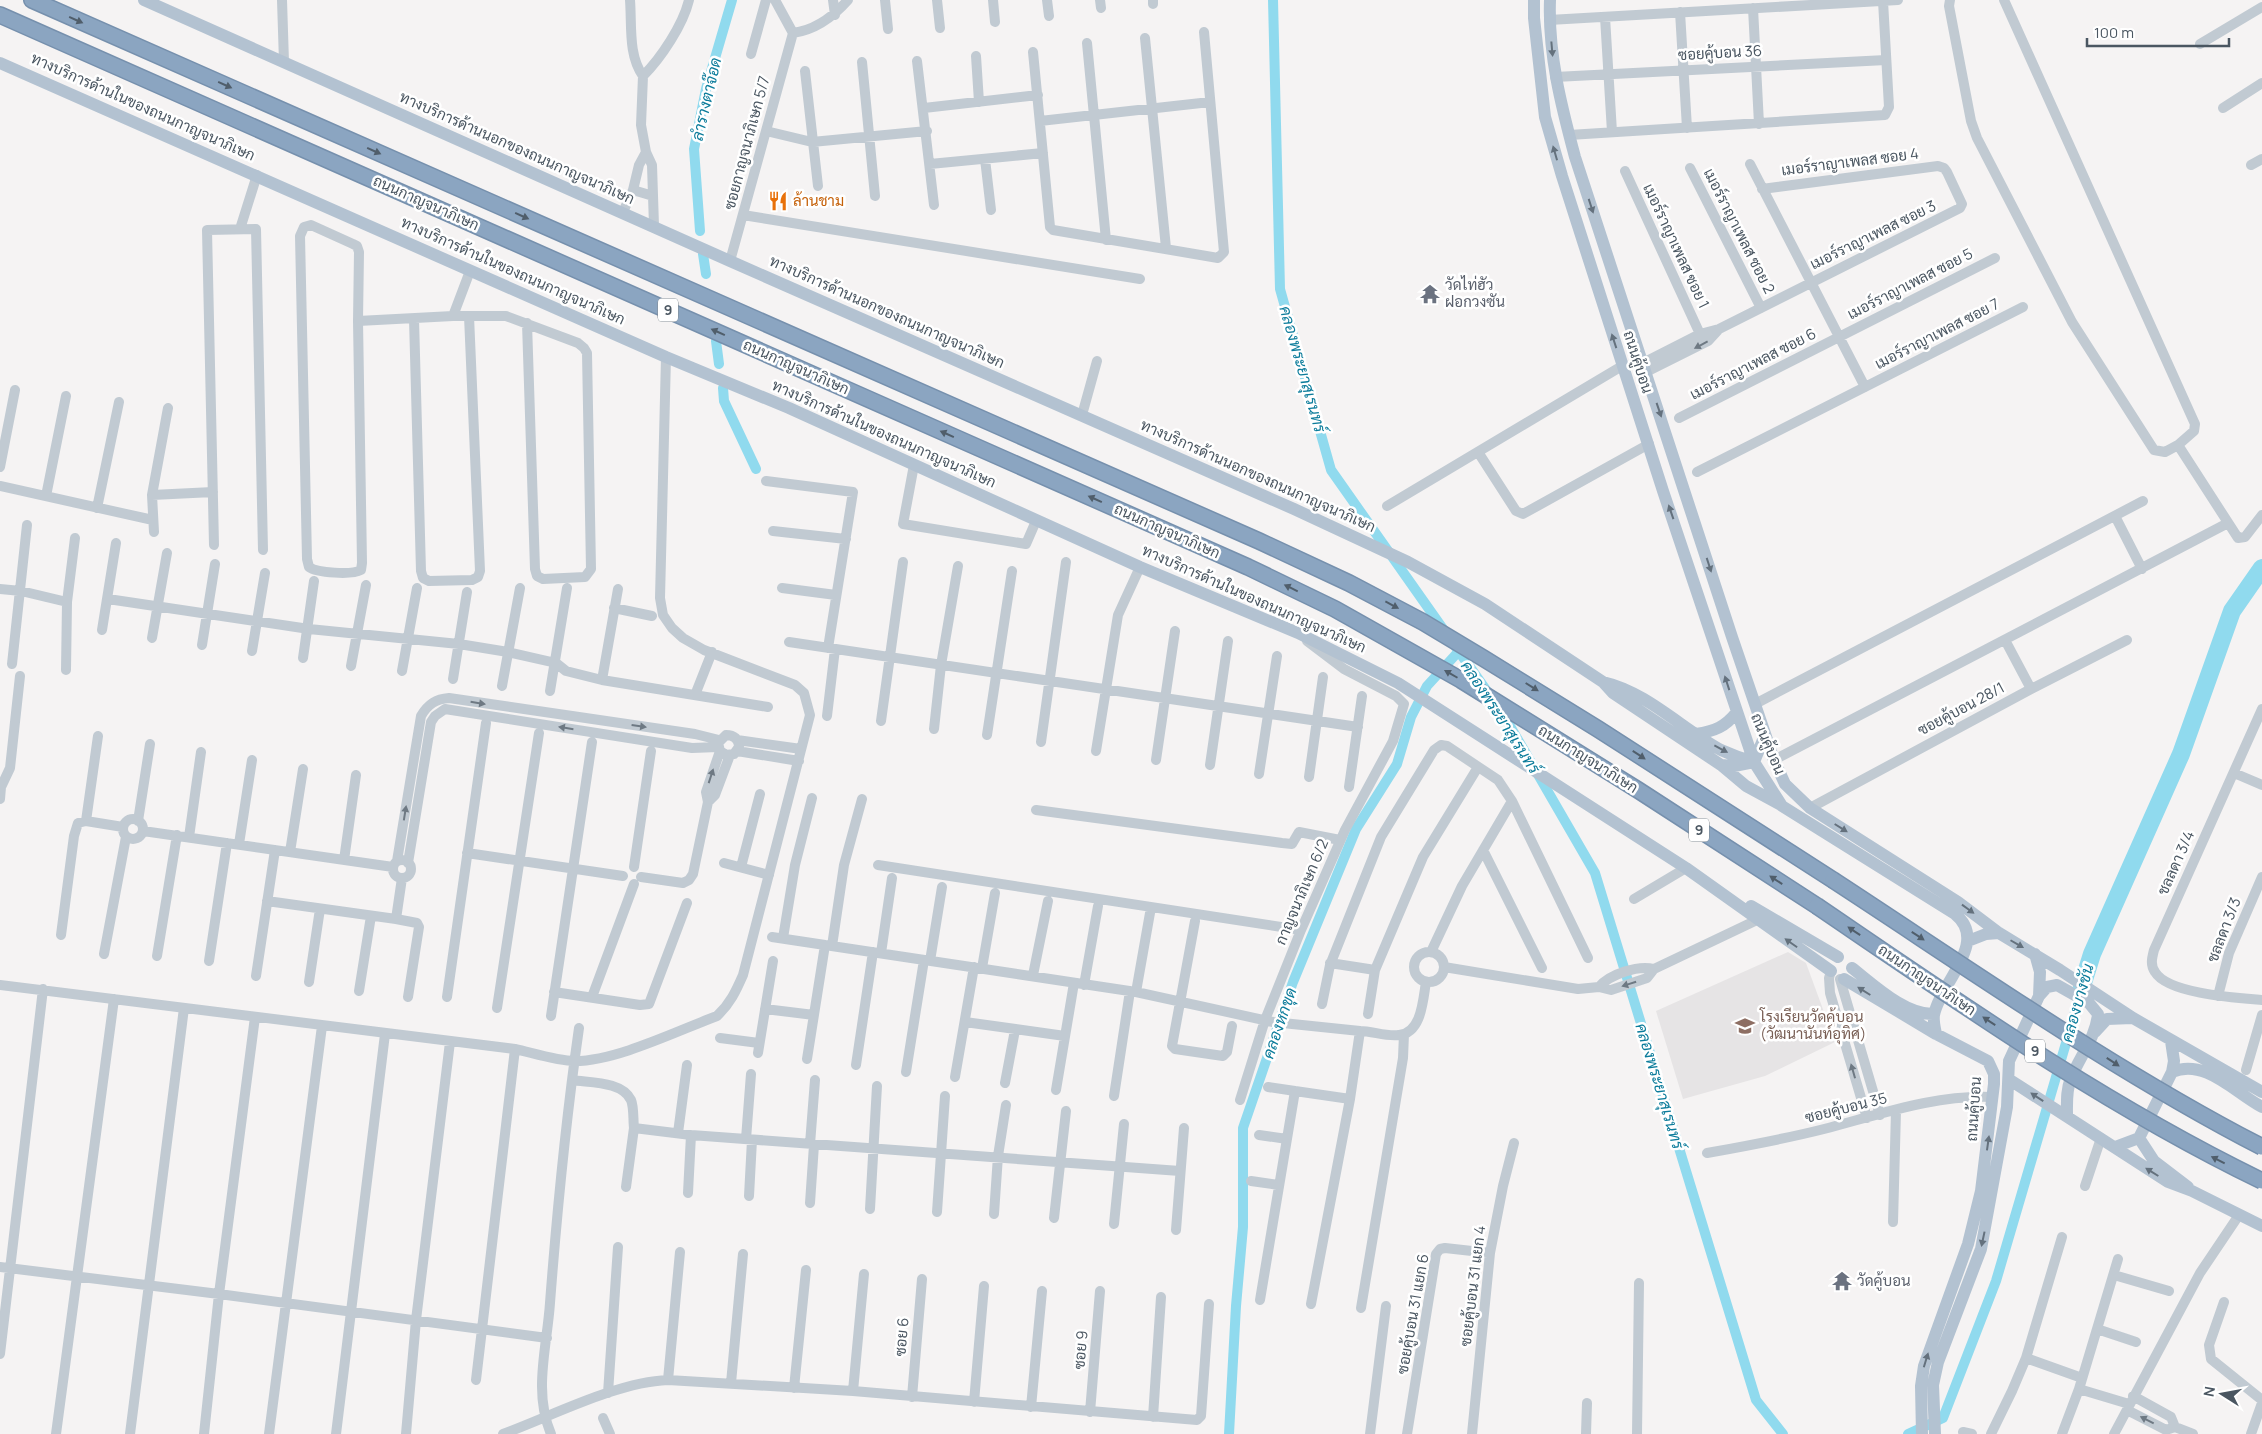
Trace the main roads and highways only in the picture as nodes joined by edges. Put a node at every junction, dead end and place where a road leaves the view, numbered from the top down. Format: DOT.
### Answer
graph roads {
  1 [pos="32,0"];
  2 [pos="144,0"];
  3 [pos="1534,0"];
  4 [pos="1550,0"];
  5 [pos="0,15"];
  6 [pos="0,63"];
  7 [pos="1603,682"];
  8 [pos="1737,712"];
  9 [pos="1696,734"];
  10 [pos="1765,735"];
  11 [pos="1754,762"];
  12 [pos="1721,765"];
  13 [pos="1779,774"];
  14 [pos="1782,806"];
  15 [pos="1724,894"];
  16 [pos="1998,933"];
  17 [pos="1968,941"];
  18 [pos="2036,954"];
  19 [pos="1838,957"];
  20 [pos="1852,968"];
  21 [pos="1838,976"];
  22 [pos="2066,982"];
  23 [pos="2039,996"];
  24 [pos="2092,999"];
  25 [pos="1934,1014"];
  26 [pos="2133,1018"];
  27 [pos="1936,1034"];
  28 [pos="2093,1034"];
  29 [pos="2171,1041"];
  30 [pos="1988,1061"];
  31 [pos="2010,1061"];
  32 [pos="2172,1072"];
  33 [pos="2015,1083"];
  34 [pos="2262,1092"];
  35 [pos="2262,1107"];
  36 [pos="2067,1116"];
  37 [pos="2139,1138"];
  38 [pos="2115,1146"];
  39 [pos="2262,1147"];
  40 [pos="2262,1181"];
  41 [pos="2192,1191"];
  42 [pos="2262,1226"];
  43 [pos="1926,1406"];
  44 [pos="1922,1434"];
  45 [pos="1935,1434"];
  1 -- 39 [label="highway, ถนนกาญจนาภิเษก / 9, one-way, bridge"];
  2 -- 7 [label="main road, ทางบริการด้านนอกของถนนกาญจนาภิเษก"];
  8 -- 3 [label="main road, ถนนคู้บอน, one-way"];
  4 -- 10 [label="main road, ถนนคู้บอน, one-way"];
  40 -- 5 [label="highway, ถนนกาญจนาภิเษก / 9, one-way, bridge"];
  6 -- 15 [label="main road, ทางบริการด้านในของถนนกาญจนาภิเษก"];
  7 -- 9 [label="main road, ทางบริการด้านนอกของถนนกาญจนาภิเษก"];
  7 -- 12 [label="main road, ทางบริการด้านนอกของถนนกาญจนาภิเษก"];
  8 -- 9 [label="main road"];
  8 -- 11 [label="main road, ถนนคู้บอน"];
  9 -- 11 [label="main road, ทางบริการด้านนอกของถนนกาญจนาภิเษก, one-way"];
  10 -- 11 [label="main road"];
  10 -- 13 [label="main road, ถนนคู้บอน"];
  11 -- 12 [label="main road"];
  11 -- 13 [label="main road, ทางบริการด้านนอกของถนนกาญจนาภิเษก"];
  11 -- 14 [label="main road, ถนนคู้บอน"];
  12 -- 14 [label="main road, ทางบริการด้านนอกของถนนกาญจนาภิเษก"];
  13 -- 16 [label="main road, ถนนคู้บอน, one-way"];
  14 -- 17 [label="main road, ถนนคู้บอน"];
  15 -- 19 [label="main road, ทางบริการด้านในของถนนกาญจนาภิเษก"];
  21 -- 15 [label="main road, ทางบริการด้านในของถนนกาญจนาภิเษก, one-way"];
  16 -- 17 [label="main road"];
  16 -- 18 [label="main road, ถนนคู้บอน, one-way"];
  17 -- 25 [label="main road"];
  18 -- 22 [label="main road"];
  18 -- 23 [label="main road, ถนนคู้บอน"];
  19 -- 20 [label="main road"];
  19 -- 21 [label="main road"];
  20 -- 21 [label="main road"];
  20 -- 25 [label="main road"];
  27 -- 21 [label="main road, ทางบริการด้านในของถนนกาญจนาภิเษก, one-way"];
  22 -- 23 [label="main road"];
  22 -- 24 [label="main road"];
  23 -- 31 [label="main road, ถนนคู้บอน"];
  24 -- 26 [label="main road"];
  24 -- 28 [label="main road"];
  25 -- 27 [label="main road"];
  26 -- 28 [label="main road"];
  26 -- 29 [label="main road"];
  27 -- 30 [label="main road, ถนนคู้บอน"];
  28 -- 36 [label="main road"];
  29 -- 32 [label="main road"];
  29 -- 34 [label="main road"];
  30 -- 31 [label="main road"];
  43 -- 30 [label="main road, ถนนคู้บอน, one-way"];
  31 -- 33 [label="main road, ถนนคู้บอน"];
  32 -- 35 [label="main road"];
  32 -- 37 [label="main road"];
  36 -- 33 [label="main road, one-way"];
  33 -- 43 [label="main road, ถนนคู้บอน, one-way"];
  36 -- 38 [label="main road"];
  37 -- 38 [label="main road"];
  37 -- 41 [label="main road"];
  41 -- 38 [label="main road, one-way"];
  41 -- 42 [label="main road"];
  43 -- 44 [label="main road, ถนนคู้บอน"];
  43 -- 45 [label="main road, ถนนคู้บอน"];
}
